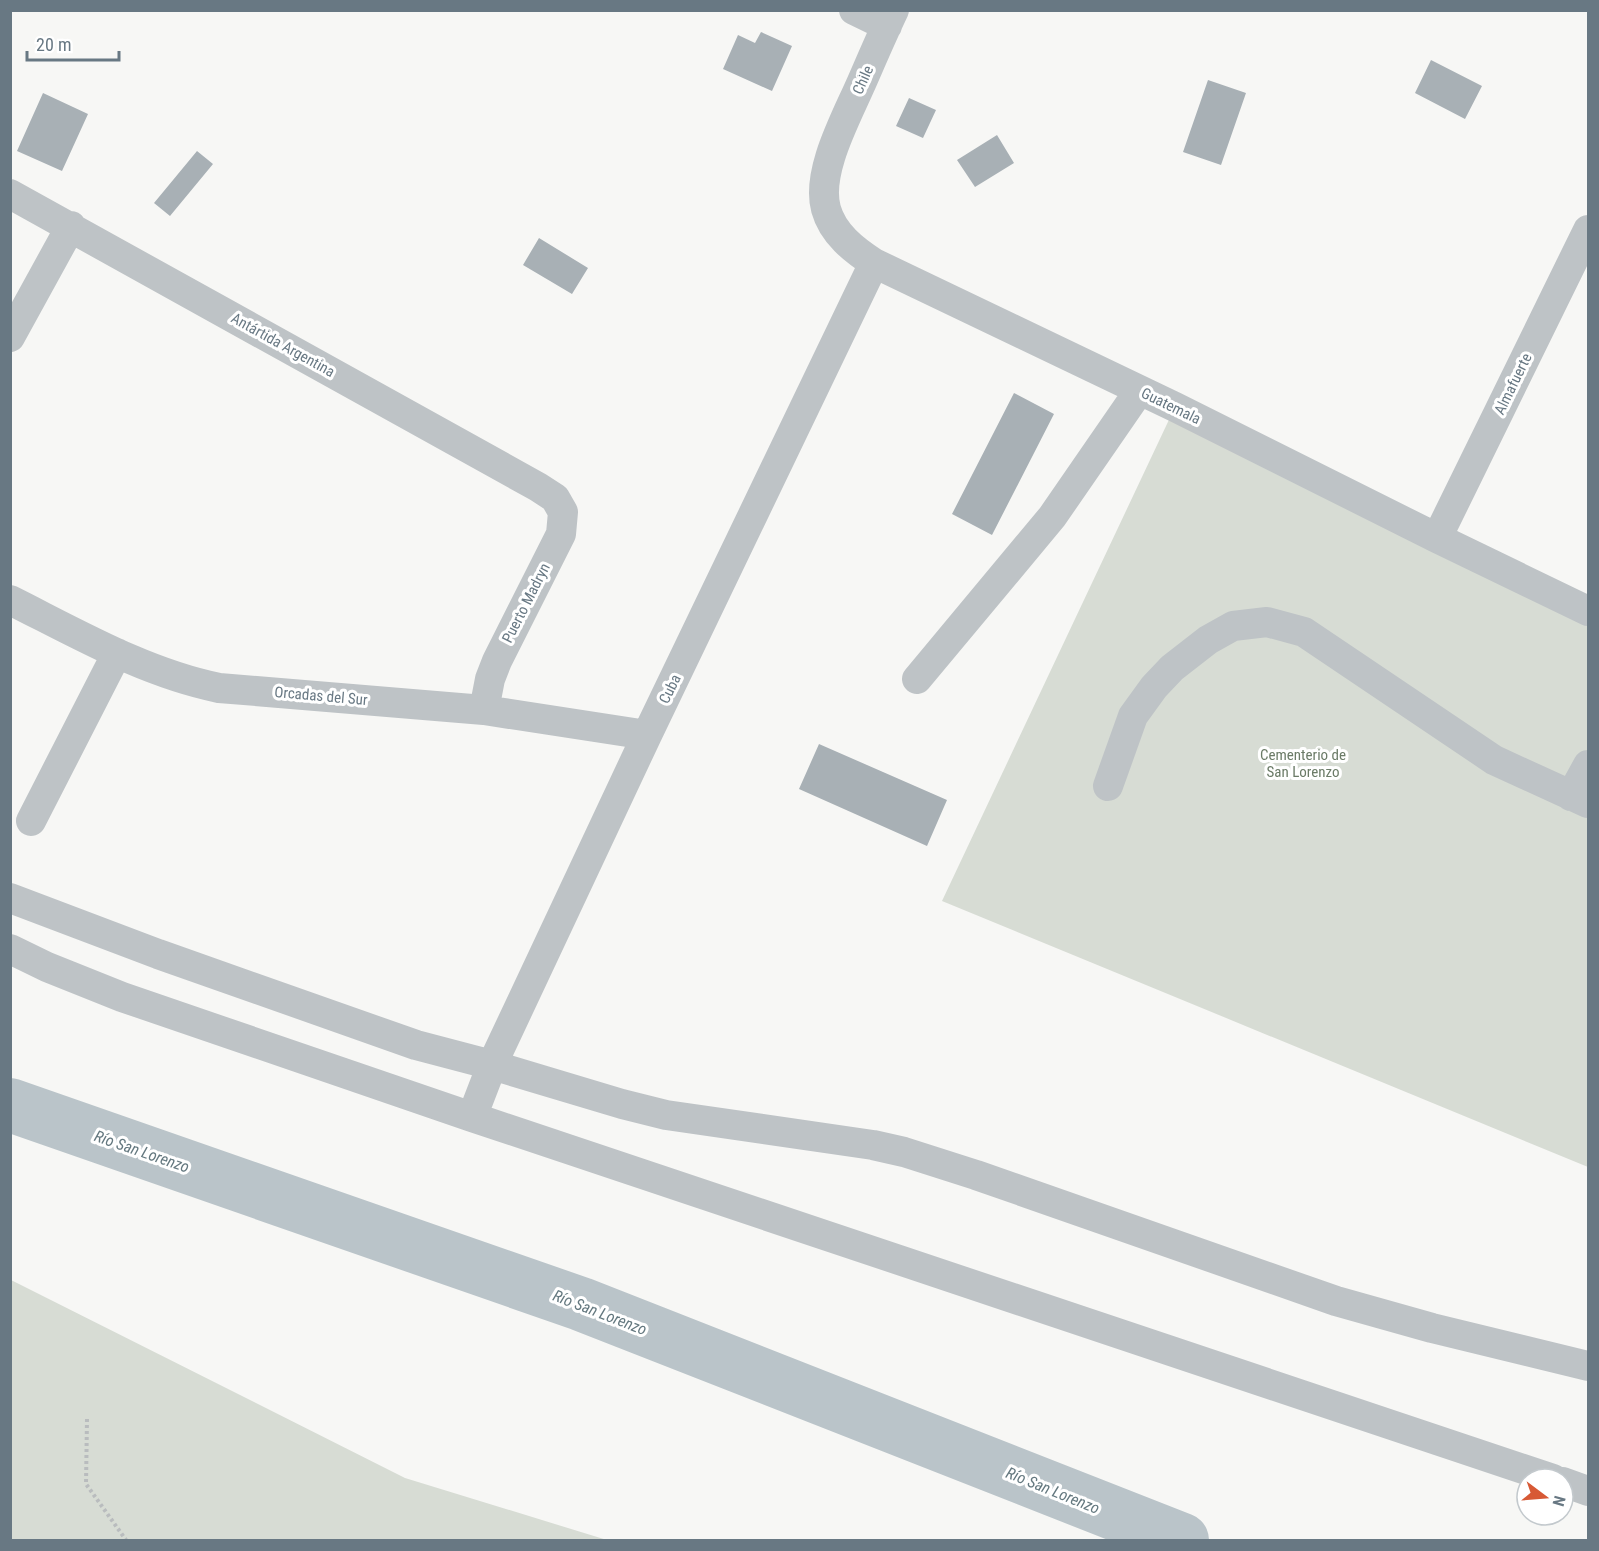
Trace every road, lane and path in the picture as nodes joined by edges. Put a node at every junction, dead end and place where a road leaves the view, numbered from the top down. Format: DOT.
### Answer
graph roads {
  1 [pos="854,10"];
  2 [pos="891,18"];
  3 [pos="832,149"];
  4 [pos="10,194"];
  5 [pos="71,226"];
  6 [pos="1588,230"];
  7 [pos="874,263"];
  8 [pos="10,337"];
  9 [pos="1139,391"];
  10 [pos="555,498"];
  11 [pos="1437,538"];
  12 [pos="10,600"];
  13 [pos="1588,611"];
  14 [pos="117,653"];
  15 [pos="916,679"];
  16 [pos="484,710"];
  17 [pos="647,735"];
  18 [pos="1588,765"];
  19 [pos="1108,786"];
  20 [pos="1580,800"];
  21 [pos="31,821"];
  22 [pos="10,897"];
  23 [pos="10,949"];
  24 [pos="492,1065"];
  25 [pos="472,1117"];
  26 [pos="1588,1366"];
  27 [pos="87,1419"];
  28 [pos="1517,1467"];
  29 [pos="126,1540"];
  1 -- 2 [label="street"];
  2 -- 3 [label="street, Chile"];
  3 -- 7 [label="street, Guatemala"];
  4 -- 5 [label="street, Antártida Argentina"];
  5 -- 8 [label="street"];
  5 -- 10 [label="street, Antártida Argentina"];
  6 -- 11 [label="street, Almafuerte"];
  7 -- 9 [label="street, Guatemala"];
  7 -- 17 [label="street, Cuba"];
  9 -- 11 [label="street, Guatemala"];
  9 -- 15 [label="street"];
  10 -- 16 [label="street, Puerto Madryn"];
  11 -- 13 [label="street, Guatemala"];
  12 -- 14 [label="street, Orcadas del Sur"];
  14 -- 16 [label="street, Orcadas del Sur"];
  14 -- 21 [label="street"];
  16 -- 17 [label="street, Orcadas del Sur"];
  17 -- 24 [label="street, Cuba"];
  18 -- 20 [label="street"];
  19 -- 20 [label="street"];
  22 -- 24 [label="street"];
  23 -- 25 [label="street"];
  24 -- 25 [label="street, Cuba"];
  24 -- 26 [label="street"];
  25 -- 28 [label="street"];
  27 -- 29 [label="path"];
}
